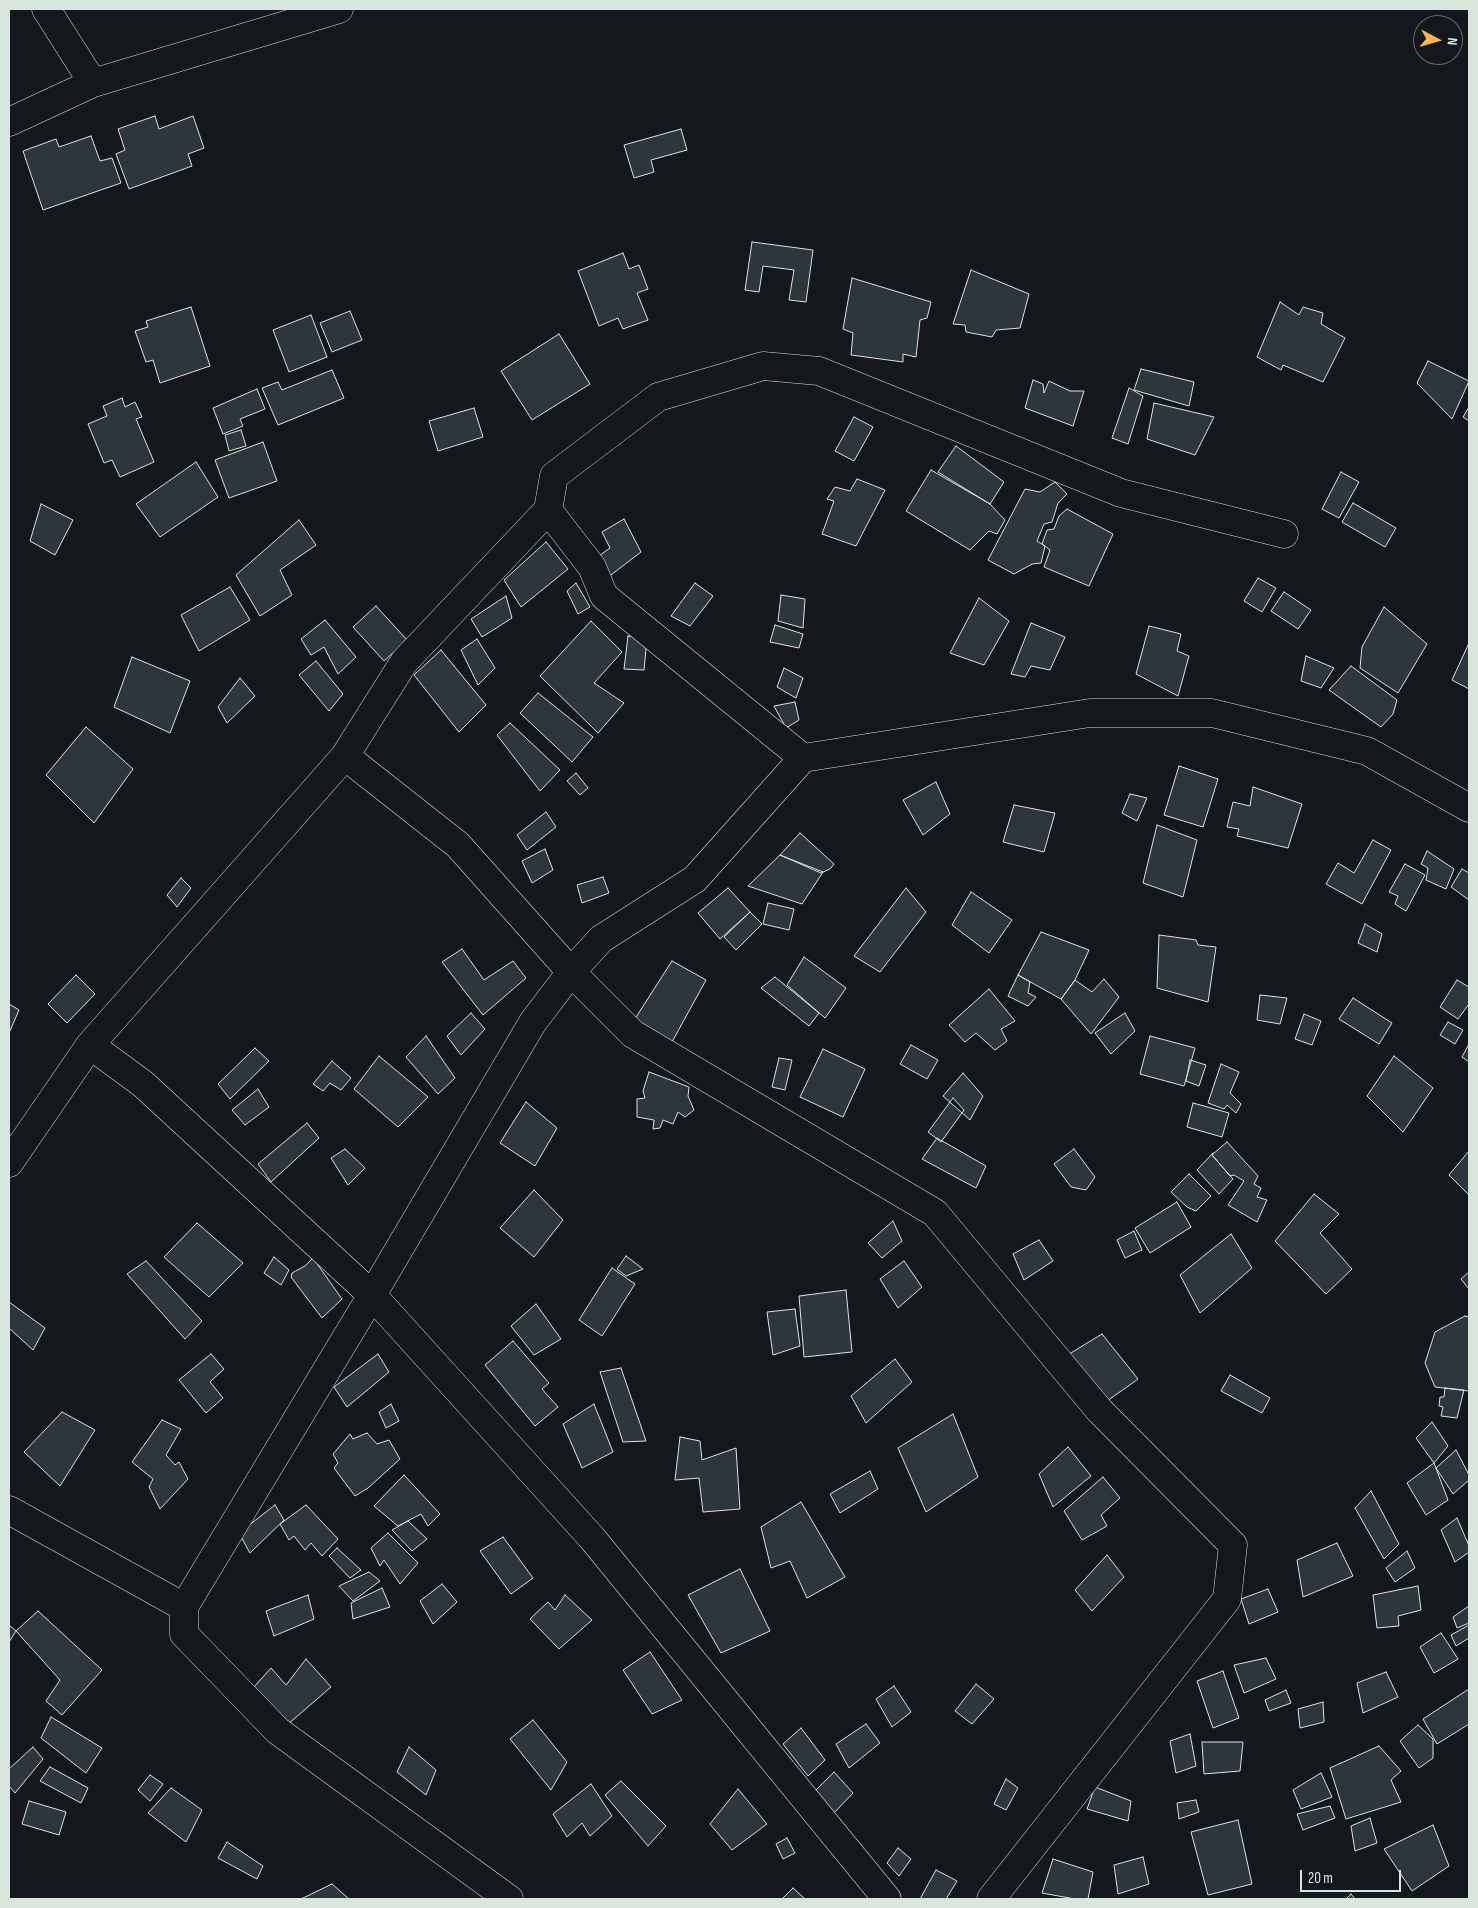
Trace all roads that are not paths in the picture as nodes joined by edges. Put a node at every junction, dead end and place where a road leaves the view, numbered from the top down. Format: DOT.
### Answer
graph roads {
  1 [pos="46,9"];
  2 [pos="339,9"];
  3 [pos="92,83"];
  4 [pos="9,122"];
  5 [pos="548,510"];
  6 [pos="1284,534"];
  7 [pos="345,756"];
  8 [pos="803,758"];
  9 [pos="1469,808"];
  10 [pos="571,972"];
  11 [pos="90,1045"];
  12 [pos="9,1163"];
  13 [pos="372,1295"];
  14 [pos="9,1510"];
  15 [pos="184,1607"];
  16 [pos="509,1899"];
  17 [pos="887,1899"];
  18 [pos="990,1899"];
  1 -- 3 [label="street"];
  2 -- 3 [label="street"];
  3 -- 4 [label="street"];
  5 -- 6 [label="street"];
  5 -- 7 [label="street"];
  5 -- 8 [label="street"];
  7 -- 10 [label="street"];
  7 -- 11 [label="street"];
  8 -- 9 [label="street"];
  8 -- 10 [label="street"];
  10 -- 13 [label="street"];
  10 -- 18 [label="street"];
  11 -- 12 [label="street"];
  11 -- 13 [label="street"];
  13 -- 15 [label="street"];
  13 -- 17 [label="street"];
  14 -- 15 [label="street"];
  15 -- 16 [label="street"];
}
